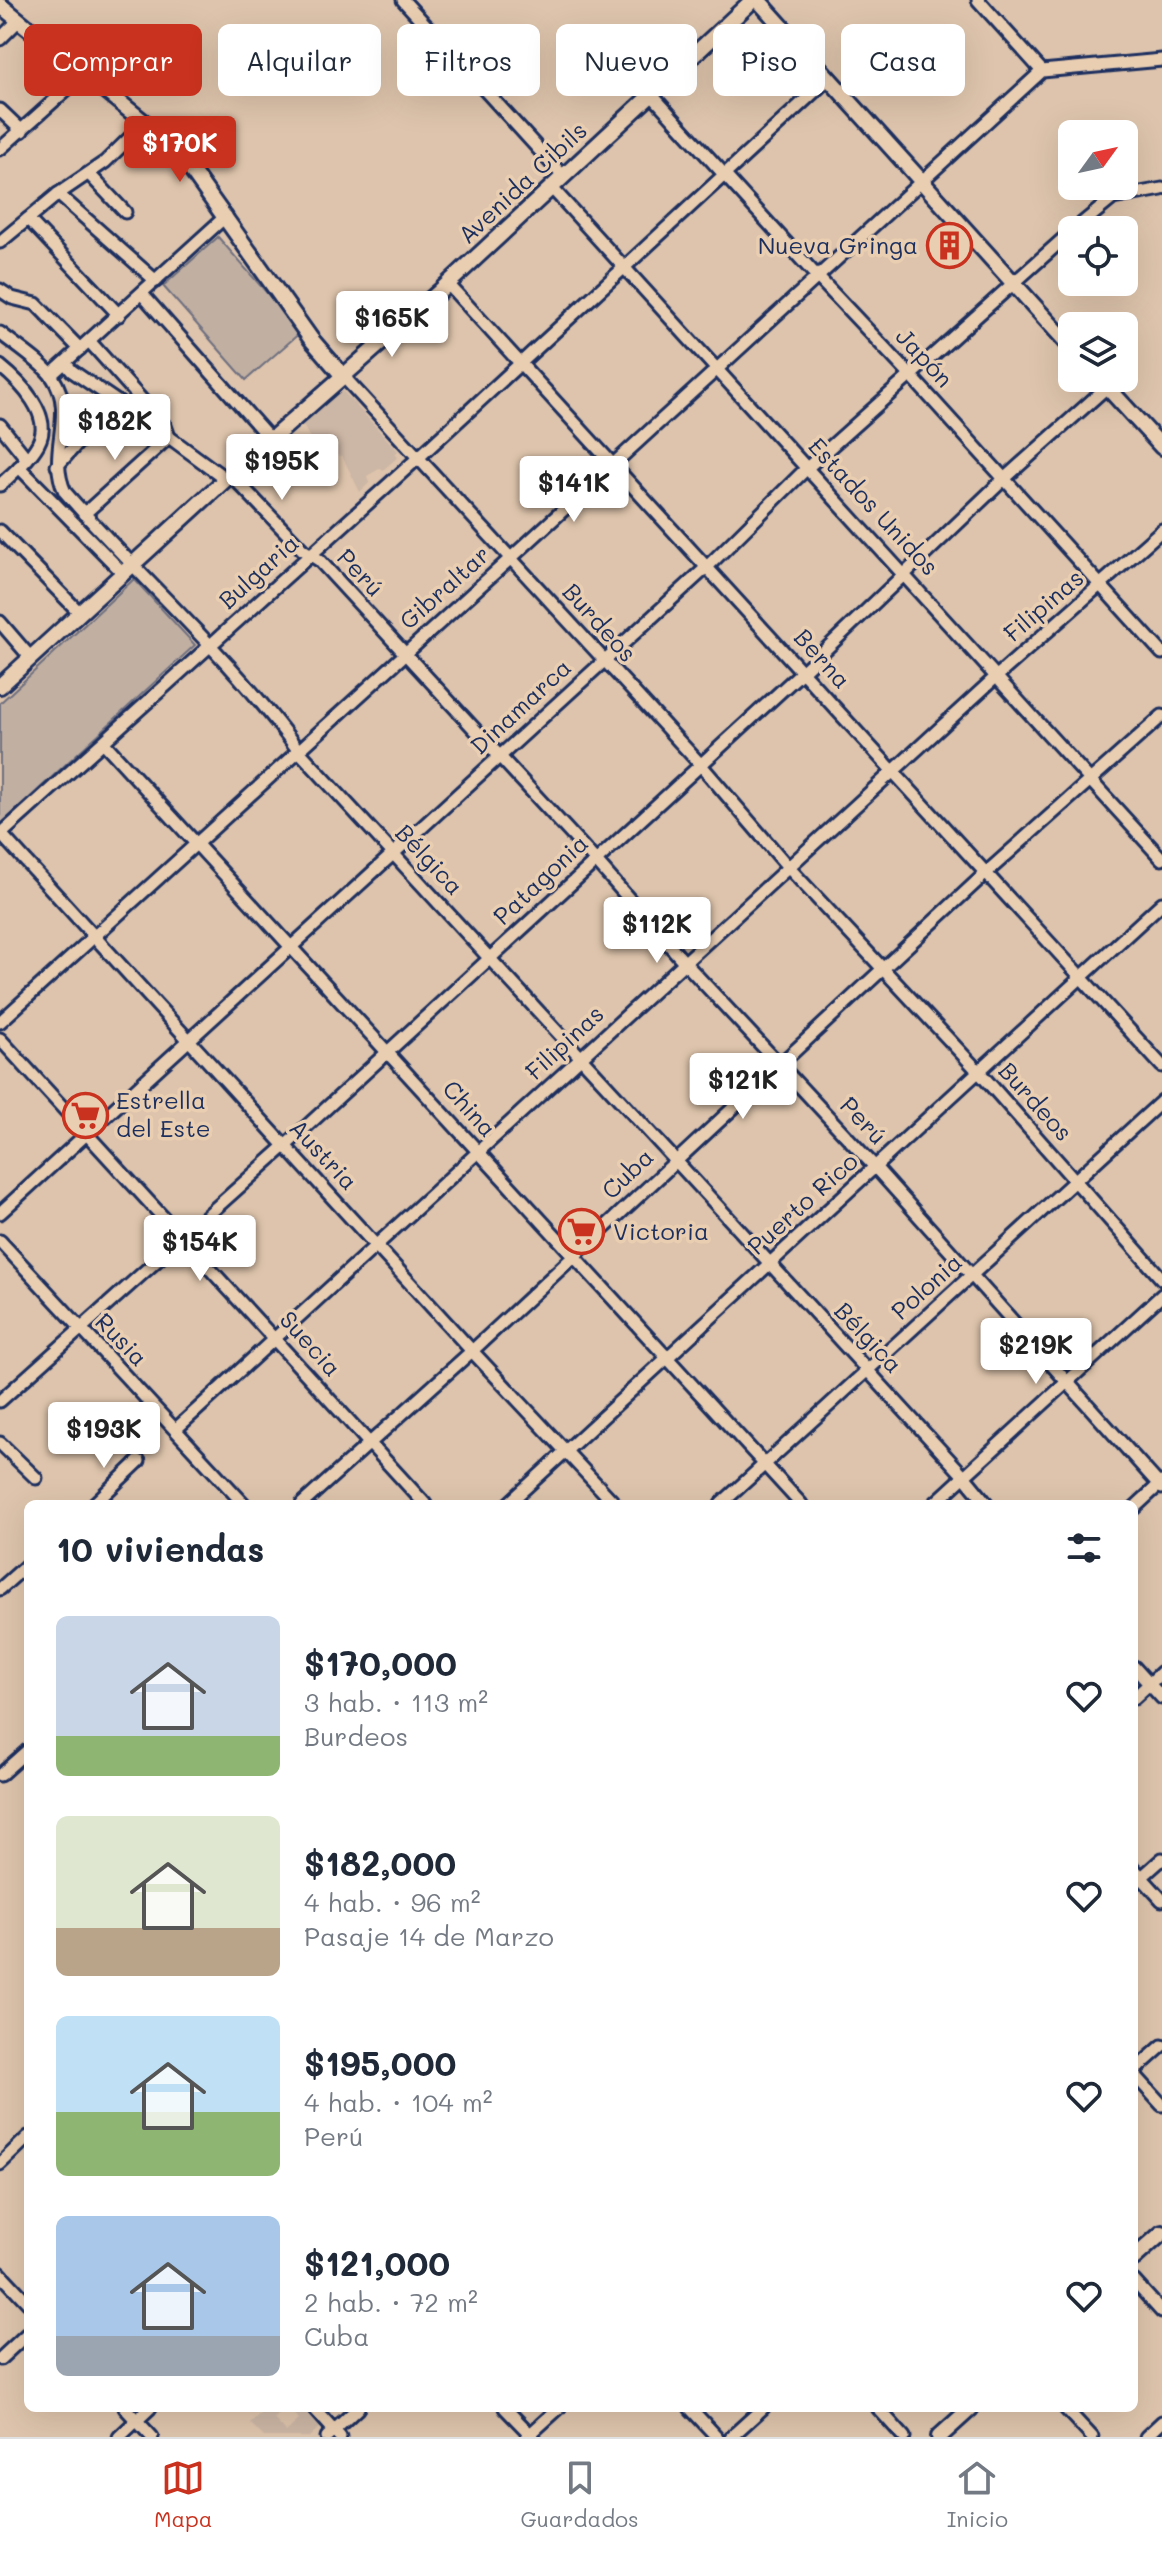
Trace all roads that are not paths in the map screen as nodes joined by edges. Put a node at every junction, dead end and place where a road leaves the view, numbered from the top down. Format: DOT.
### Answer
graph roads {
  1 [pos="403,0"];
  2 [pos="756,0"];
  3 [pos="978,0"];
  4 [pos="0,5"];
  5 [pos="19,20"];
  6 [pos="24,24"];
  7 [pos="0,39"];
  8 [pos="697,53"];
  9 [pos="1162,60"];
  10 [pos="1042,71"];
  11 [pos="828,79"];
  12 [pos="60,96"];
  13 [pos="111,96"];
  14 [pos="649,96"];
  15 [pos="653,96"];
  16 [pos="0,110"];
  17 [pos="145,123"];
  18 [pos="22,131"];
  19 [pos="0,149"];
  20 [pos="89,174"];
  21 [pos="724,175"];
  22 [pos="563,176"];
  23 [pos="922,180"];
  24 [pos="551,187"];
  25 [pos="1162,189"];
  26 [pos="58,194"];
  27 [pos="125,212"];
  28 [pos="226,216"];
  29 [pos="1091,216"];
  30 [pos="28,219"];
  31 [pos="0,242"];
  32 [pos="1058,244"];
  33 [pos="624,268"];
  34 [pos="817,276"];
  35 [pos="156,281"];
  36 [pos="1014,282"];
  37 [pos="448,284"];
  38 [pos="0,290"];
  39 [pos="142,294"];
  40 [pos="119,315"];
  41 [pos="1058,332"];
  42 [pos="0,333"];
  43 [pos="85,346"];
  44 [pos="521,363"];
  45 [pos="66,364"];
  46 [pos="0,366"];
  47 [pos="716,368"];
  48 [pos="51,375"];
  49 [pos="343,376"];
  50 [pos="911,376"];
  51 [pos="1094,392"];
  52 [pos="1111,392"];
  53 [pos="115,401"];
  54 [pos="0,425"];
  55 [pos="169,437"];
  56 [pos="271,440"];
  57 [pos="1162,447"];
  58 [pos="418,458"];
  59 [pos="23,463"];
  60 [pos="614,464"];
  61 [pos="57,466"];
  62 [pos="807,468"];
  63 [pos="228,477"];
  64 [pos="1004,479"];
  65 [pos="0,485"];
  66 [pos="84,514"];
  67 [pos="1162,530"];
  68 [pos="0,531"];
  69 [pos="311,555"];
  70 [pos="511,558"];
  71 [pos="708,566"];
  72 [pos="128,568"];
  73 [pos="906,575"];
  74 [pos="1100,585"];
  75 [pos="79,612"];
  76 [pos="0,622"];
  77 [pos="209,646"];
  78 [pos="405,653"];
  79 [pos="1162,653"];
  80 [pos="30,657"];
  81 [pos="603,661"];
  82 [pos="803,671"];
  83 [pos="997,676"];
  84 [pos="0,686"];
  85 [pos="1162,716"];
  86 [pos="104,743"];
  87 [pos="298,750"];
  88 [pos="499,758"];
  89 [pos="700,764"];
  90 [pos="893,771"];
  91 [pos="1090,779"];
  92 [pos="0,834"];
  93 [pos="197,843"];
  94 [pos="393,853"];
  95 [pos="1162,859"];
  96 [pos="595,860"];
  97 [pos="789,868"];
  98 [pos="987,872"];
  99 [pos="1162,903"];
  100 [pos="94,937"];
  101 [pos="292,947"];
  102 [pos="489,958"];
  103 [pos="685,963"];
  104 [pos="882,969"];
  105 [pos="1081,976"];
  106 [pos="0,1022"];
  107 [pos="0,1039"];
  108 [pos="189,1040"];
  109 [pos="387,1051"];
  110 [pos="581,1059"];
  111 [pos="779,1064"];
  112 [pos="1162,1066"];
  113 [pos="979,1072"];
  114 [pos="1162,1101"];
  115 [pos="87,1134"];
  116 [pos="285,1146"];
  117 [pos="479,1152"];
  118 [pos="675,1160"];
  119 [pos="875,1167"];
  120 [pos="1075,1180"];
  121 [pos="0,1213"];
  122 [pos="181,1237"];
  123 [pos="0,1241"];
  124 [pos="377,1246"];
  125 [pos="574,1256"];
  126 [pos="769,1264"];
  127 [pos="973,1276"];
  128 [pos="1162,1279"];
  129 [pos="1162,1295"];
  130 [pos="79,1328"];
  131 [pos="275,1338"];
  132 [pos="472,1351"];
  133 [pos="667,1356"];
  134 [pos="868,1370"];
  135 [pos="1067,1382"];
  136 [pos="0,1401"];
  137 [pos="176,1429"];
  138 [pos="369,1441"];
  139 [pos="0,1443"];
  140 [pos="566,1451"];
  141 [pos="139,1461"];
  142 [pos="765,1464"];
  143 [pos="964,1476"];
  144 [pos="36,1478"];
  145 [pos="1161,1485"];
  146 [pos="98,1500"];
  147 [pos="240,1500"];
  148 [pos="306,1500"];
  149 [pos="421,1500"];
  150 [pos="512,1500"];
  151 [pos="611,1500"];
  152 [pos="725,1500"];
  153 [pos="797,1500"];
  154 [pos="938,1500"];
  155 [pos="984,1500"];
  156 [pos="1138,1505"];
  157 [pos="24,1568"];
  158 [pos="0,1589"];
  159 [pos="1138,1672"];
  160 [pos="1162,1672"];
  161 [pos="1149,1684"];
  162 [pos="1138,1694"];
  163 [pos="1162,1698"];
  164 [pos="24,1754"];
  165 [pos="0,1775"];
  166 [pos="1162,1859"];
  167 [pos="1138,1876"];
  168 [pos="1138,1878"];
  169 [pos="1162,1900"];
  170 [pos="1162,2046"];
  171 [pos="1138,2068"];
  172 [pos="1138,2077"];
  173 [pos="1162,2105"];
  174 [pos="24,2141"];
  175 [pos="0,2164"];
  176 [pos="1162,2233"];
  177 [pos="1138,2254"];
  178 [pos="0,2273"];
  179 [pos="1138,2285"];
  180 [pos="24,2299"];
  181 [pos="1162,2312"];
  182 [pos="24,2337"];
  183 [pos="0,2359"];
  184 [pos="129,2412"];
  185 [pos="146,2412"];
  186 [pos="317,2412"];
  187 [pos="354,2412"];
  188 [pos="509,2412"];
  189 [pos="555,2412"];
  190 [pos="694,2412"];
  191 [pos="759,2412"];
  192 [pos="882,2412"];
  193 [pos="967,2412"];
  194 [pos="1069,2412"];
  195 [pos="137,2421"];
  196 [pos="1162,2422"];
  197 [pos="334,2435"];
  198 [pos="530,2436"];
  199 [pos="119,2437"];
  200 [pos="152,2437"];
  201 [pos="717,2437"];
  202 [pos="731,2437"];
  203 [pos="904,2437"];
  204 [pos="939,2437"];
  205 [pos="1092,2437"];
  206 [pos="1146,2437"];
  1 -- 22 [label="street"];
  2 -- 8 [label="street, Avenida Cibils"];
  2 -- 11 [label="street"];
  3 -- 10 [label="street"];
  4 -- 5 [label="street, Burdeos"];
  5 -- 6 [label="street, Burdeos"];
  5 -- 7 [label="street"];
  9 -- 10 [label="street"];
  10 -- 23 [label="street, Gibraltar"];
  11 -- 21 [label="street, Bulgaria"];
  11 -- 23 [label="street"];
  12 -- 18 [label="street"];
  13 -- 17 [label="street, Burdeos"];
  14 -- 22 [label="street, Avenida Cibils"];
  15 -- 21 [label="street, Japón"];
  16 -- 18 [label="street"];
  17 -- 20 [label="street"];
  17 -- 28 [label="street, Burdeos"];
  18 -- 19 [label="street"];
  20 -- 26 [label="street"];
  20 -- 27 [label="street"];
  21 -- 33 [label="street, Bulgaria"];
  21 -- 34 [label="street, Japón"];
  22 -- 24 [label="street, Avenida Cibils"];
  23 -- 34 [label="street, Gibraltar"];
  23 -- 36 [label="street"];
  24 -- 33 [label="street, Estados Unidos"];
  24 -- 37 [label="street, Avenida Cibils"];
  25 -- 29 [label="street, Dinamarca"];
  26 -- 30 [label="street"];
  26 -- 35 [label="street"];
  28 -- 35 [label="street"];
  28 -- 49 [label="street, Burdeos"];
  30 -- 31 [label="street"];
  30 -- 40 [label="street"];
  32 -- 36 [label="street, Dinamarca"];
  33 -- 44 [label="street, Bulgaria"];
  33 -- 47 [label="street, Estados Unidos"];
  34 -- 47 [label="street, Gibraltar"];
  34 -- 50 [label="street, Japón"];
  35 -- 39 [label="street"];
  36 -- 41 [label="street"];
  36 -- 50 [label="street, Dinamarca"];
  37 -- 44 [label="street, Berna"];
  37 -- 49 [label="street, Avenida Cibils"];
  38 -- 43 [label="street"];
  39 -- 40 [label="street"];
  39 -- 56 [label="street"];
  40 -- 43 [label="street"];
  42 -- 48 [label="street"];
  43 -- 45 [label="street"];
  43 -- 55 [label="street"];
  44 -- 58 [label="street, Bulgaria"];
  44 -- 60 [label="street, Berna"];
  45 -- 48 [label="street"];
  45 -- 53 [label="street, Perú"];
  46 -- 59 [label="street"];
  47 -- 60 [label="street, Gibraltar"];
  47 -- 62 [label="street, Estados Unidos"];
  48 -- 61 [label="street"];
  49 -- 56 [label="street, Avenida Cibils"];
  49 -- 58 [label="street, Burdeos"];
  50 -- 62 [label="street, Dinamarca"];
  50 -- 64 [label="street, Japón"];
  51 -- 64 [label="street, Patagonia"];
  52 -- 57 [label="street"];
  53 -- 55 [label="street, Perú"];
  53 -- 61 [label="street"];
  54 -- 59 [label="street"];
  55 -- 63 [label="street, Perú"];
  55 -- 66 [label="street"];
  56 -- 63 [label="street, Avenida Cibils"];
  58 -- 69 [label="street, Bulgaria"];
  58 -- 70 [label="street, Burdeos"];
  59 -- 65 [label="street"];
  59 -- 72 [label="street"];
  60 -- 70 [label="street, Gibraltar"];
  60 -- 71 [label="street, Berna"];
  61 -- 66 [label="street"];
  62 -- 71 [label="street, Dinamarca"];
  62 -- 73 [label="street, Estados Unidos"];
  63 -- 69 [label="street, Perú"];
  63 -- 72 [label="street, Avenida Cibils"];
  64 -- 73 [label="street, Patagonia"];
  64 -- 74 [label="street, Japón"];
  66 -- 72 [label="street"];
  67 -- 74 [label="street, Filipinas"];
  68 -- 75 [label="street"];
  69 -- 77 [label="street, Bulgaria"];
  69 -- 78 [label="street, Perú"];
  70 -- 78 [label="street, Gibraltar"];
  70 -- 81 [label="street, Burdeos"];
  71 -- 81 [label="street, Dinamarca"];
  71 -- 82 [label="street, Berna"];
  72 -- 75 [label="street, Avenida Cibils"];
  72 -- 77 [label="street, Bélgica"];
  73 -- 82 [label="street, Patagonia"];
  73 -- 83 [label="street, Estados Unidos"];
  74 -- 79 [label="street, Japón"];
  74 -- 83 [label="street, Filipinas"];
  75 -- 80 [label="street, Avenida Cibils"];
  76 -- 80 [label="street"];
  77 -- 86 [label="street, Bulgaria"];
  77 -- 87 [label="street, Bélgica"];
  78 -- 87 [label="street, Gibraltar"];
  78 -- 88 [label="street, Perú"];
  80 -- 84 [label="street, Avenida Cibils"];
  81 -- 88 [label="street, Dinamarca"];
  81 -- 89 [label="street, Burdeos"];
  82 -- 89 [label="street, Patagonia"];
  82 -- 90 [label="street, Berna"];
  83 -- 90 [label="street, Filipinas"];
  83 -- 91 [label="street, Estados Unidos"];
  85 -- 91 [label="street, Cuba"];
  86 -- 92 [label="street, Bulgaria"];
  86 -- 93 [label="street, China"];
  87 -- 93 [label="street, Gibraltar"];
  87 -- 94 [label="street, Bélgica"];
  88 -- 94 [label="street, Dinamarca"];
  88 -- 96 [label="street, Perú"];
  89 -- 96 [label="street, Patagonia"];
  89 -- 97 [label="street, Burdeos"];
  90 -- 97 [label="street, Filipinas"];
  90 -- 98 [label="street, Berna"];
  91 -- 95 [label="street, Estados Unidos"];
  91 -- 98 [label="street, Cuba"];
  92 -- 100 [label="street, Austria"];
  93 -- 100 [label="street, Gibraltar"];
  93 -- 101 [label="street, China"];
  94 -- 101 [label="street, Dinamarca"];
  94 -- 102 [label="street, Bélgica"];
  96 -- 102 [label="street, Patagonia"];
  96 -- 103 [label="street, Perú"];
  97 -- 103 [label="street, Filipinas"];
  97 -- 104 [label="street, Burdeos"];
  98 -- 104 [label="street, Cuba"];
  98 -- 105 [label="street, Berna"];
  99 -- 105 [label="street, Puerto Rico"];
  100 -- 106 [label="street, Gibraltar"];
  100 -- 108 [label="street, Austria"];
  101 -- 108 [label="street, Dinamarca"];
  101 -- 109 [label="street, China"];
  102 -- 109 [label="street, Patagonia"];
  102 -- 110 [label="street, Bélgica"];
  103 -- 110 [label="street, Filipinas"];
  103 -- 111 [label="street, Perú"];
  104 -- 111 [label="street, Cuba"];
  104 -- 113 [label="street, Burdeos"];
  105 -- 112 [label="street, Berna"];
  105 -- 113 [label="street, Puerto Rico"];
  107 -- 115 [label="street, Suecia"];
  108 -- 115 [label="street, Dinamarca"];
  108 -- 116 [label="street, Austria"];
  109 -- 116 [label="street, Patagonia"];
  109 -- 117 [label="street, China"];
  110 -- 117 [label="street, Filipinas"];
  110 -- 118 [label="street, Bélgica"];
  111 -- 118 [label="street, Cuba"];
  111 -- 119 [label="street, Perú"];
  113 -- 119 [label="street, Puerto Rico"];
  113 -- 120 [label="street, Burdeos"];
  114 -- 120 [label="street, Polonia"];
  115 -- 121 [label="street, Dinamarca"];
  115 -- 122 [label="street, Suecia"];
  116 -- 122 [label="street, Patagonia"];
  116 -- 124 [label="street, Austria"];
  117 -- 124 [label="street, Filipinas"];
  117 -- 125 [label="street, China"];
  118 -- 125 [label="street, Cuba"];
  118 -- 126 [label="street, Bélgica"];
  119 -- 126 [label="street, Puerto Rico"];
  119 -- 127 [label="street, Perú"];
  120 -- 127 [label="street, Polonia"];
  120 -- 128 [label="street, Burdeos"];
  122 -- 130 [label="street, Patagonia"];
  122 -- 131 [label="street, Suecia"];
  123 -- 130 [label="street, Rusia"];
  124 -- 131 [label="street, Filipinas"];
  124 -- 132 [label="street, Austria"];
  125 -- 132 [label="street, Cuba"];
  125 -- 133 [label="street, China"];
  126 -- 133 [label="street, Puerto Rico"];
  126 -- 134 [label="street, Bélgica"];
  127 -- 134 [label="street, Polonia"];
  127 -- 135 [label="street, Perú"];
  129 -- 135 [label="street"];
  130 -- 136 [label="street, Patagonia"];
  130 -- 137 [label="street, Rusia"];
  131 -- 137 [label="street, Filipinas"];
  131 -- 138 [label="street, Suecia"];
  132 -- 138 [label="street, Cuba"];
  132 -- 140 [label="street, Austria"];
  133 -- 140 [label="street, Puerto Rico"];
  133 -- 142 [label="street, China"];
  134 -- 142 [label="street, Polonia"];
  134 -- 143 [label="street, Bélgica"];
  135 -- 143 [label="street"];
  135 -- 145 [label="street, Perú"];
  137 -- 147 [label="street, Rusia"];
  138 -- 148 [label="street, Cuba"];
  138 -- 149 [label="street, Suecia"];
  139 -- 144 [label="street"];
  140 -- 150 [label="street, Puerto Rico"];
  140 -- 151 [label="street, Austria"];
  141 -- 146 [label="street"];
  142 -- 152 [label="street, Polonia"];
  142 -- 153 [label="street, China"];
  143 -- 154 [label="street"];
  143 -- 155 [label="street, Bélgica"];
  145 -- 156 [label="street"];
  157 -- 158 [label="street"];
  159 -- 161 [label="street"];
  160 -- 161 [label="street"];
  161 -- 162 [label="street"];
  161 -- 163 [label="street"];
  164 -- 165 [label="street"];
  166 -- 167 [label="street"];
  168 -- 169 [label="street"];
  170 -- 171 [label="street"];
  172 -- 173 [label="street"];
  174 -- 175 [label="street"];
  176 -- 177 [label="street"];
  178 -- 180 [label="street"];
  179 -- 181 [label="street"];
  182 -- 183 [label="street"];
  184 -- 195 [label="street"];
  185 -- 195 [label="street"];
  186 -- 197 [label="street"];
  187 -- 197 [label="street"];
  188 -- 198 [label="street"];
  189 -- 198 [label="street"];
  190 -- 201 [label="street"];
  191 -- 202 [label="street"];
  192 -- 203 [label="street"];
  193 -- 204 [label="street"];
  194 -- 205 [label="street"];
  195 -- 199 [label="street"];
  195 -- 200 [label="street"];
  196 -- 206 [label="street"];
}
